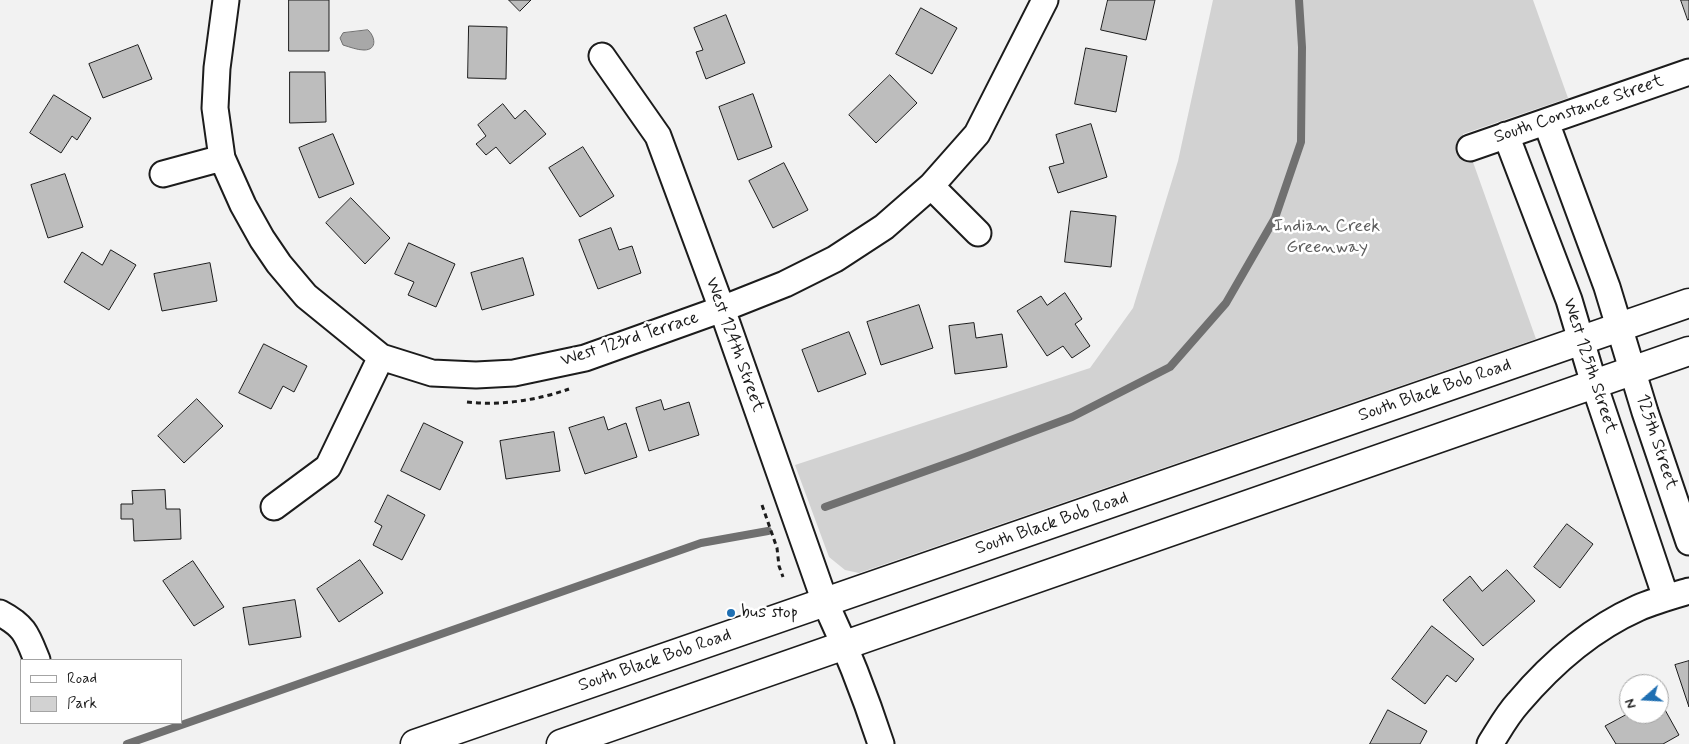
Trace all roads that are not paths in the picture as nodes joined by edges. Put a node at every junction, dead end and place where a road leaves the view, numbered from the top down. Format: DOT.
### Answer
graph roads {
  1 [pos="226,0"];
  2 [pos="1045,0"];
  3 [pos="602,56"];
  4 [pos="1689,72"];
  5 [pos="1546,122"];
  6 [pos="1506,135"];
  7 [pos="1470,148"];
  8 [pos="222,158"];
  9 [pos="163,174"];
  10 [pos="931,186"];
  11 [pos="978,233"];
  12 [pos="1689,303"];
  13 [pos="722,309"];
  14 [pos="1619,327"];
  15 [pos="1581,340"];
  16 [pos="1689,351"];
  17 [pos="381,357"];
  18 [pos="1633,371"];
  19 [pos="1594,384"];
  20 [pos="274,507"];
  21 [pos="1689,542"];
  22 [pos="1678,595"];
  23 [pos="825,602"];
  24 [pos="0,613"];
  25 [pos="846,645"];
  26 [pos="36,659"];
  27 [pos="415,744"];
  28 [pos="561,744"];
  29 [pos="881,744"];
  30 [pos="1490,744"];
  1 -- 8 [label="street, West 123rd Terrace"];
  2 -- 10 [label="street, West 123rd Terrace"];
  3 -- 13 [label="street, West 124th Street"];
  4 -- 5 [label="street, South Constance Street"];
  5 -- 6 [label="street, South Constance Street"];
  5 -- 14 [label="street"];
  6 -- 7 [label="street, South Constance Street"];
  6 -- 15 [label="street, West 125th Street"];
  8 -- 9 [label="street"];
  8 -- 17 [label="street, West 123rd Terrace"];
  10 -- 11 [label="street"];
  10 -- 13 [label="street, West 123rd Terrace"];
  12 -- 14 [label="main road, South Black Bob Road"];
  13 -- 17 [label="street, West 123rd Terrace"];
  13 -- 23 [label="street, West 124th Street"];
  14 -- 15 [label="main road, South Black Bob Road"];
  14 -- 18 [label="street"];
  15 -- 19 [label="street, West 125th Street"];
  15 -- 23 [label="main road, South Black Bob Road"];
  16 -- 18 [label="main road"];
  17 -- 20 [label="street"];
  18 -- 19 [label="main road"];
  18 -- 21 [label="street, 125th Street"];
  19 -- 22 [label="street, West 125th Street"];
  19 -- 25 [label="main road"];
  22 -- 30 [label="street"];
  23 -- 25 [label="street, West 124th Street"];
  23 -- 27 [label="main road, South Black Bob Road"];
  24 -- 26 [label="street"];
  25 -- 28 [label="main road"];
  25 -- 29 [label="street, West 124th Street"];
}
